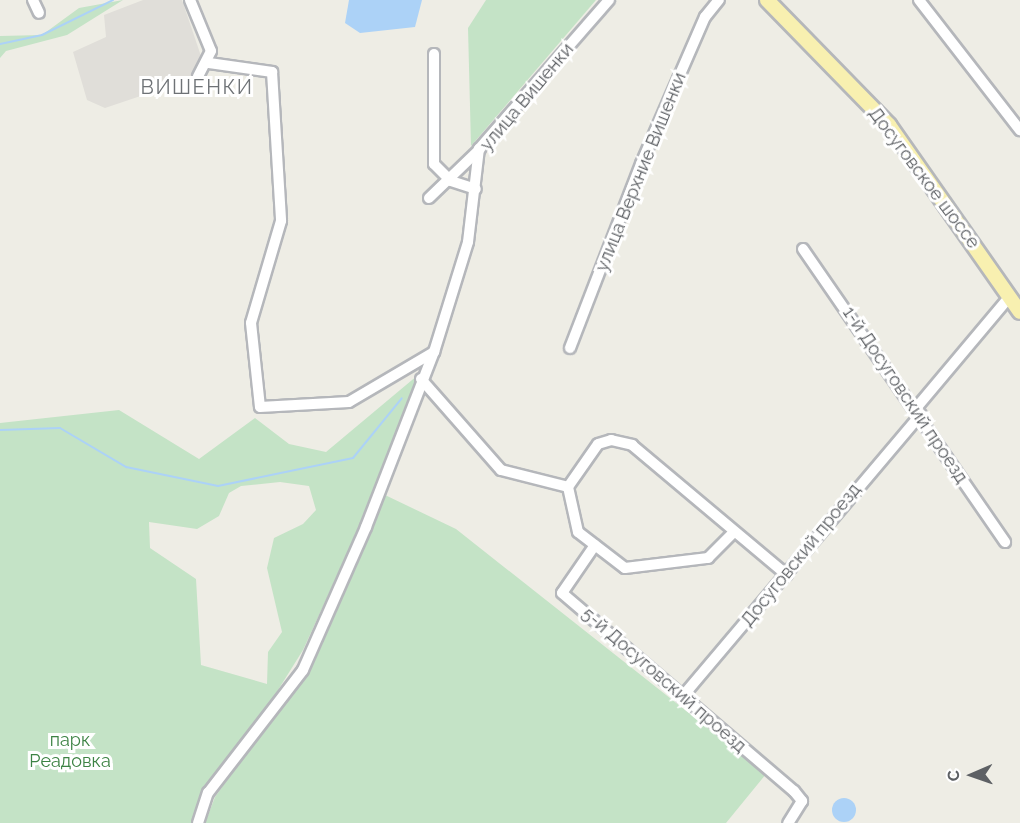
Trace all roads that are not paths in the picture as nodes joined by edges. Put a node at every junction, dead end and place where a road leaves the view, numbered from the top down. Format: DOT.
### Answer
graph roads {
  1 [pos="33,0"];
  2 [pos="190,0"];
  3 [pos="609,0"];
  4 [pos="719,0"];
  5 [pos="767,0"];
  6 [pos="919,0"];
  7 [pos="39,13"];
  8 [pos="434,54"];
  9 [pos="209,63"];
  10 [pos="198,77"];
  11 [pos="1020,130"];
  12 [pos="480,148"];
  13 [pos="449,179"];
  14 [pos="476,189"];
  15 [pos="429,198"];
  16 [pos="803,249"];
  17 [pos="1010,296"];
  18 [pos="1020,312"];
  19 [pos="570,348"];
  20 [pos="434,352"];
  21 [pos="421,379"];
  22 [pos="919,410"];
  23 [pos="568,487"];
  24 [pos="734,532"];
  25 [pos="1005,542"];
  26 [pos="595,545"];
  27 [pos="787,575"];
  28 [pos="682,698"];
  29 [pos="198,823"];
  30 [pos="788,823"];
  1 -- 7 [label="street"];
  2 -- 9 [label="street"];
  3 -- 12 [label="street, улица Вишенки"];
  4 -- 19 [label="street, улица Верхние Вишенки"];
  5 -- 17 [label="main road, Досуговское шоссе"];
  6 -- 11 [label="street"];
  8 -- 13 [label="street"];
  9 -- 10 [label="street"];
  9 -- 20 [label="street"];
  12 -- 13 [label="street"];
  12 -- 14 [label="street, улица Вишенки"];
  13 -- 14 [label="street"];
  13 -- 15 [label="street"];
  14 -- 20 [label="street, улица Вишенки"];
  16 -- 22 [label="street, 1-й Досуговский проезд"];
  17 -- 18 [label="main road, Досуговское шоссе"];
  17 -- 22 [label="street, Досуговский проезд"];
  20 -- 21 [label="street, улица Вишенки"];
  21 -- 23 [label="street"];
  21 -- 29 [label="street, улица Вишенки"];
  22 -- 25 [label="street, 1-й Досуговский проезд"];
  22 -- 27 [label="street, Досуговский проезд"];
  23 -- 24 [label="street"];
  23 -- 26 [label="street"];
  24 -- 26 [label="street"];
  24 -- 27 [label="street"];
  26 -- 28 [label="street, 5-й Досуговский проезд"];
  27 -- 28 [label="street, Досуговский проезд"];
  28 -- 30 [label="street, 5-й Досуговский проезд"];
}
